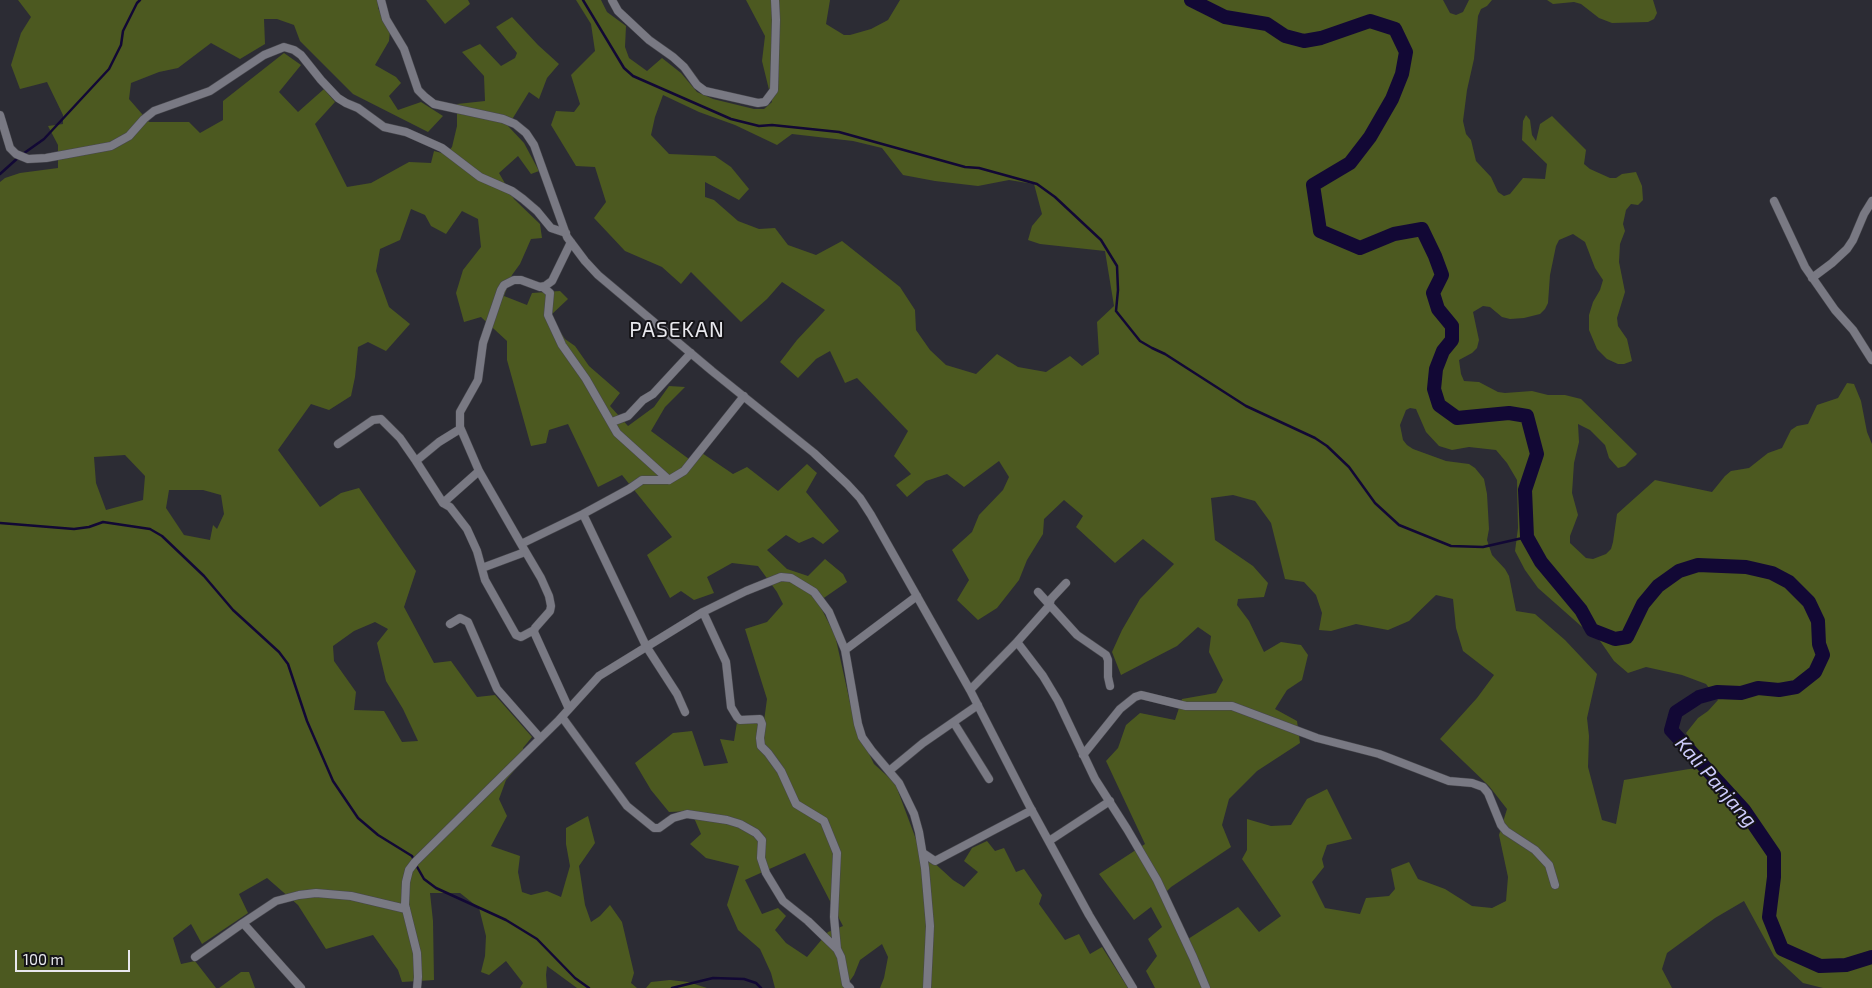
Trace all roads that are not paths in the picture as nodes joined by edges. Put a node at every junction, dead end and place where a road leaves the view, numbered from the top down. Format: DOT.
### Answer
graph roads {
  1 [pos="381,0"];
  2 [pos="612,0"];
  3 [pos="775,0"];
  4 [pos="0,115"];
  5 [pos="1774,201"];
  6 [pos="1872,201"];
  7 [pos="566,233"];
  8 [pos="570,242"];
  9 [pos="1812,278"];
  10 [pos="543,287"];
  11 [pos="690,353"];
  12 [pos="1872,360"];
  13 [pos="744,396"];
  14 [pos="612,422"];
  15 [pos="460,428"];
  16 [pos="338,444"];
  17 [pos="416,461"];
  18 [pos="479,471"];
  19 [pos="669,480"];
  20 [pos="443,503"];
  21 [pos="583,514"];
  22 [pos="521,544"];
  23 [pos="525,552"];
  24 [pos="482,568"];
  25 [pos="1066,583"];
  26 [pos="1038,592"];
  27 [pos="917,596"];
  28 [pos="1049,606"];
  29 [pos="703,612"];
  30 [pos="450,624"];
  31 [pos="534,630"];
  32 [pos="1017,642"];
  33 [pos="646,646"];
  34 [pos="845,650"];
  35 [pos="1110,686"];
  36 [pos="970,690"];
  37 [pos="978,705"];
  38 [pos="569,709"];
  39 [pos="685,712"];
  40 [pos="562,717"];
  41 [pos="954,723"];
  42 [pos="540,738"];
  43 [pos="1083,755"];
  44 [pos="889,771"];
  45 [pos="989,779"];
  46 [pos="1110,801"];
  47 [pos="1032,810"];
  48 [pos="1048,841"];
  49 [pos="923,853"];
  50 [pos="1555,885"];
  51 [pos="406,909"];
  52 [pos="243,924"];
  53 [pos="836,949"];
  54 [pos="195,957"];
  55 [pos="302,988"];
  56 [pos="417,988"];
  57 [pos="850,988"];
  58 [pos="927,988"];
  59 [pos="1134,988"];
  60 [pos="1206,988"];
  1 -- 7 [label="street"];
  2 -- 3 [label="street"];
  4 -- 7 [label="street"];
  5 -- 9 [label="street"];
  6 -- 9 [label="street"];
  7 -- 8 [label="street"];
  8 -- 10 [label="street"];
  8 -- 11 [label="street"];
  9 -- 12 [label="street"];
  10 -- 14 [label="street"];
  10 -- 15 [label="street"];
  11 -- 13 [label="street"];
  11 -- 14 [label="street"];
  13 -- 19 [label="street"];
  13 -- 27 [label="street"];
  14 -- 19 [label="street"];
  15 -- 17 [label="street"];
  15 -- 18 [label="street"];
  16 -- 17 [label="street"];
  17 -- 20 [label="street"];
  18 -- 20 [label="street"];
  18 -- 22 [label="street"];
  19 -- 21 [label="street"];
  20 -- 24 [label="street"];
  21 -- 22 [label="street"];
  21 -- 33 [label="street"];
  22 -- 23 [label="street"];
  23 -- 24 [label="street"];
  23 -- 31 [label="street"];
  24 -- 31 [label="street"];
  25 -- 28 [label="street"];
  26 -- 28 [label="street"];
  27 -- 34 [label="street"];
  27 -- 36 [label="street"];
  28 -- 32 [label="street"];
  28 -- 35 [label="street"];
  29 -- 33 [label="street"];
  29 -- 34 [label="street"];
  29 -- 53 [label="street"];
  30 -- 42 [label="street"];
  31 -- 38 [label="street"];
  32 -- 36 [label="street"];
  32 -- 43 [label="street"];
  33 -- 38 [label="street"];
  33 -- 39 [label="street"];
  34 -- 44 [label="street"];
  36 -- 37 [label="street"];
  37 -- 41 [label="street"];
  37 -- 47 [label="street"];
  38 -- 40 [label="street"];
  40 -- 42 [label="street"];
  40 -- 53 [label="street"];
  41 -- 44 [label="street"];
  41 -- 45 [label="street"];
  42 -- 51 [label="street"];
  43 -- 46 [label="street"];
  43 -- 50 [label="street"];
  44 -- 49 [label="street"];
  46 -- 48 [label="street"];
  46 -- 60 [label="street"];
  47 -- 48 [label="street"];
  47 -- 49 [label="street"];
  48 -- 59 [label="street"];
  49 -- 58 [label="street"];
  51 -- 52 [label="street"];
  51 -- 56 [label="street"];
  52 -- 54 [label="street"];
  52 -- 55 [label="street"];
  53 -- 57 [label="street"];
}
